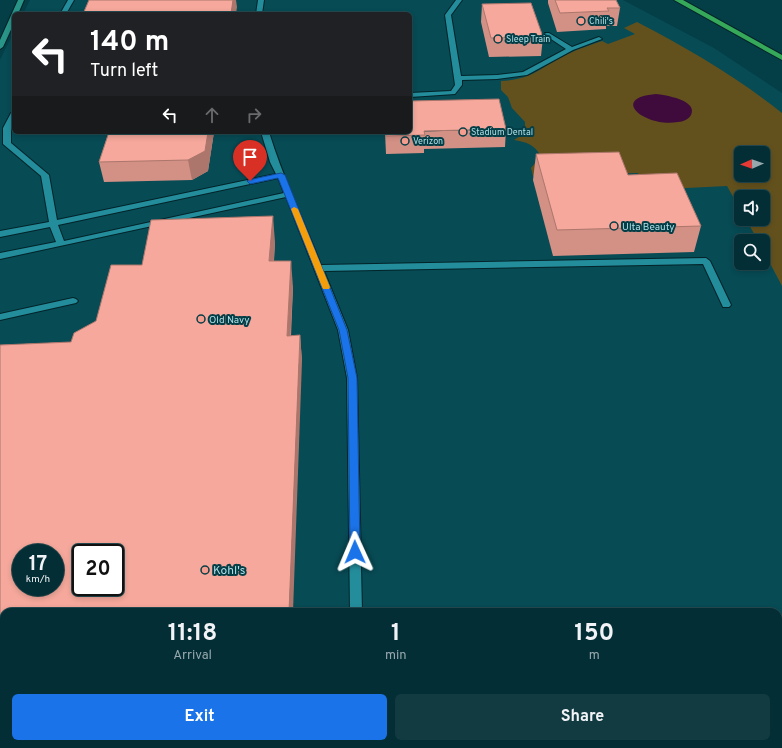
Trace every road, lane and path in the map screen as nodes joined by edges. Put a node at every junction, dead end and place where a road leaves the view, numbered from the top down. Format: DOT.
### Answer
graph roads {
  1 [pos="22,0"];
  2 [pos="71,0"];
  3 [pos="261,0"];
  4 [pos="459,0"];
  5 [pos="678,0"];
  6 [pos="16,12"];
  7 [pos="64,12"];
  8 [pos="259,12"];
  9 [pos="10,31"];
  10 [pos="547,34"];
  11 [pos="599,39"];
  12 [pos="0,47"];
  13 [pos="571,49"];
  14 [pos="782,58"];
  15 [pos="458,78"];
  16 [pos="412,95"];
  17 [pos="12,119"];
  18 [pos="265,134"];
  19 [pos="281,175"];
  20 [pos="288,194"];
  21 [pos="53,224"];
  22 [pos="0,234"];
  23 [pos="61,243"];
  24 [pos="0,256"];
  25 [pos="318,268"];
  26 [pos="73,301"];
  27 [pos="726,305"];
  28 [pos="0,317"];
  29 [pos="356,608"];
  1 -- 6 [label="main road"];
  2 -- 7 [label="lane"];
  3 -- 8 [label="lane"];
  4 -- 15 [label="lane"];
  5 -- 14 [label="highway"];
  9 -- 12 [label="main road"];
  10 -- 13 [label="lane"];
  11 -- 13 [label="lane"];
  13 -- 15 [label="lane"];
  15 -- 16 [label="lane"];
  17 -- 21 [label="lane"];
  18 -- 19 [label="lane"];
  19 -- 20 [label="lane"];
  19 -- 21 [label="lane"];
  20 -- 23 [label="lane"];
  20 -- 25 [label="lane"];
  21 -- 22 [label="lane"];
  21 -- 23 [label="lane"];
  23 -- 24 [label="lane"];
  25 -- 27 [label="lane"];
  25 -- 29 [label="lane"];
  26 -- 28 [label="lane"];
}
